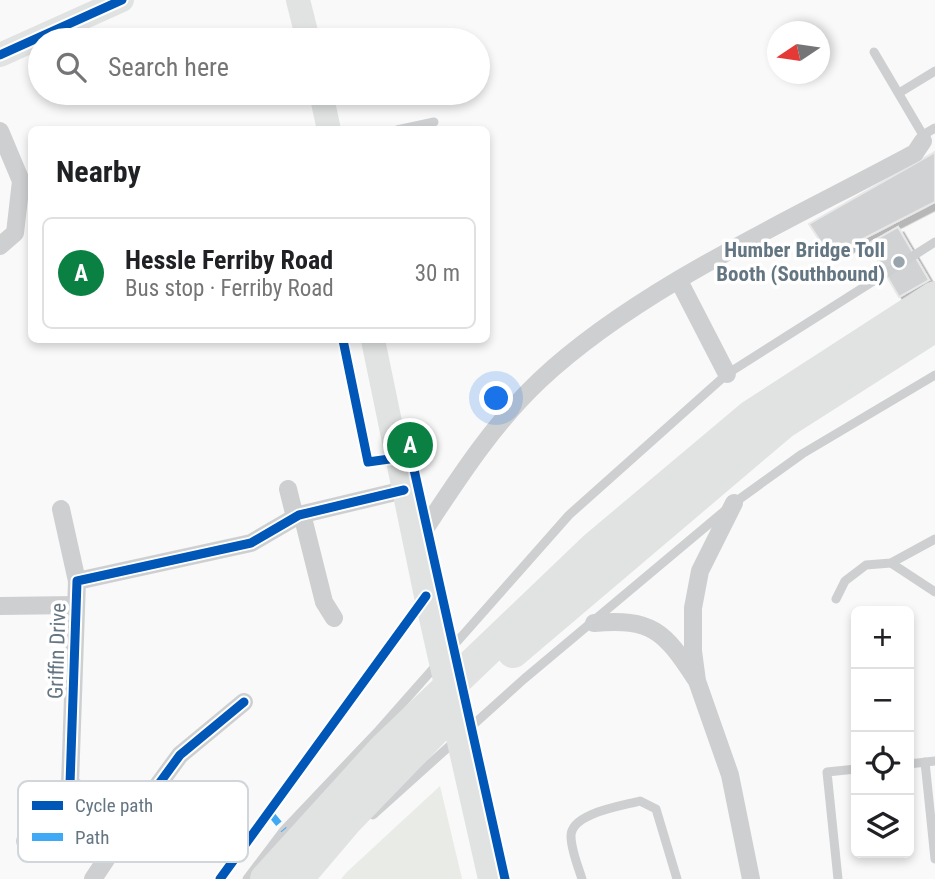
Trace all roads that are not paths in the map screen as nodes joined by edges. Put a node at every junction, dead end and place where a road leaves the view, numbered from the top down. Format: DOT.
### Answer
graph roads {
  1 [pos="122,0"];
  2 [pos="298,0"];
  3 [pos="60,28"];
  4 [pos="305,28"];
  5 [pos="28,42"];
  6 [pos="874,52"];
  7 [pos="0,55"];
  8 [pos="935,71"];
  9 [pos="899,93"];
  10 [pos="324,105"];
  11 [pos="434,122"];
  12 [pos="329,126"];
  13 [pos="416,126"];
  14 [pos="0,131"];
  15 [pos="927,135"];
  16 [pos="935,242"];
  17 [pos="0,246"];
  18 [pos="679,281"];
  19 [pos="935,297"];
  20 [pos="935,326"];
  21 [pos="374,343"];
  22 [pos="727,374"];
  23 [pos="935,375"];
  24 [pos="288,489"];
  25 [pos="404,489"];
  26 [pos="734,503"];
  27 [pos="61,509"];
  28 [pos="299,516"];
  29 [pos="935,539"];
  30 [pos="415,544"];
  31 [pos="891,563"];
  32 [pos="77,581"];
  33 [pos="935,592"];
  34 [pos="836,599"];
  35 [pos="76,605"];
  36 [pos="0,606"];
  37 [pos="334,618"];
  38 [pos="594,622"];
  39 [pos="514,636"];
  40 [pos="697,681"];
  41 [pos="244,702"];
  42 [pos="387,762"];
  43 [pos="930,762"];
  44 [pos="851,770"];
  45 [pos="69,781"];
  46 [pos="161,781"];
  47 [pos="365,821"];
  48 [pos="346,839"];
  49 [pos="935,859"];
  50 [pos="104,862"];
  51 [pos="93,879"];
  52 [pos="247,879"];
  53 [pos="266,879"];
  54 [pos="299,879"];
  55 [pos="490,879"];
  56 [pos="582,879"];
  57 [pos="677,879"];
  58 [pos="751,879"];
  59 [pos="838,879"];
  1 -- 3 [label="street"];
  2 -- 4 [label="street"];
  5 -- 7 [label="street"];
  6 -- 9 [label="lane"];
  8 -- 9 [label="lane"];
  9 -- 15 [label="lane"];
  10 -- 12 [label="street"];
  11 -- 13 [label="lane"];
  14 -- 17 [label="street"];
  15 -- 18 [label="street"];
  16 -- 22 [label="lane"];
  18 -- 22 [label="street"];
  18 -- 30 [label="street"];
  19 -- 39 [label="highway"];
  20 -- 39 [label="highway"];
  21 -- 25 [label="street"];
  22 -- 42 [label="lane"];
  23 -- 26 [label="lane"];
  24 -- 28 [label="street"];
  25 -- 28 [label="street, Griffin Drive"];
  25 -- 30 [label="street"];
  26 -- 38 [label="lane"];
  26 -- 40 [label="street"];
  27 -- 32 [label="street, Griffin Drive"];
  28 -- 32 [label="street, Griffin Drive"];
  28 -- 37 [label="street"];
  29 -- 31 [label="lane"];
  30 -- 55 [label="street"];
  31 -- 33 [label="lane"];
  31 -- 34 [label="lane"];
  32 -- 35 [label="street, Griffin Drive"];
  35 -- 36 [label="street"];
  35 -- 45 [label="street, Griffin Drive"];
  38 -- 40 [label="street"];
  38 -- 42 [label="lane"];
  39 -- 42 [label="highway"];
  40 -- 58 [label="street"];
  41 -- 46 [label="street"];
  42 -- 47 [label="lane"];
  42 -- 52 [label="lane"];
  42 -- 53 [label="highway"];
  42 -- 54 [label="highway"];
  43 -- 49 [label="lane"];
  44 -- 59 [label="lane"];
  48 -- 54 [label="lane"];
  50 -- 51 [label="street"];
  56 -- 57 [label="lane"];
}
